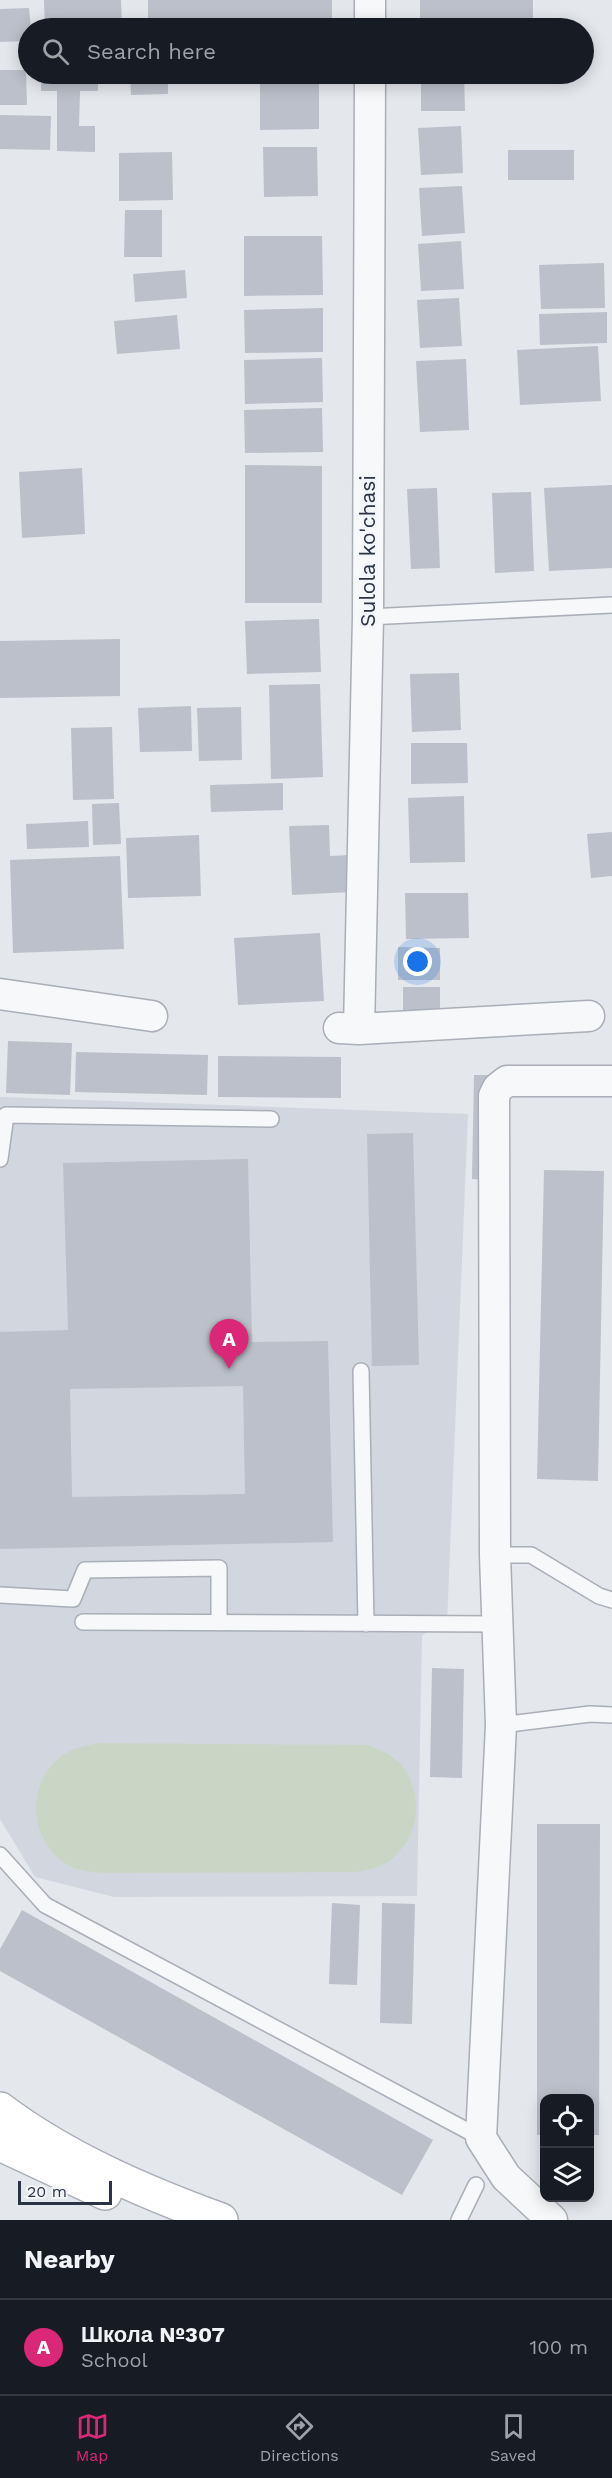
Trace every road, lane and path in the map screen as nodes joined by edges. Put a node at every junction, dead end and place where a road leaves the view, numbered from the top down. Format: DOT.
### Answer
graph roads {
  1 [pos="370,0"];
  2 [pos="370,18"];
  3 [pos="370,84"];
  4 [pos="612,605"];
  5 [pos="368,618"];
  6 [pos="0,994"];
  7 [pos="152,1016"];
  8 [pos="589,1016"];
  9 [pos="612,1081"];
  10 [pos="3,1115"];
  11 [pos="272,1119"];
  12 [pos="0,1159"];
  13 [pos="361,1371"];
  14 [pos="495,1555"];
  15 [pos="0,1595"];
  16 [pos="612,1600"];
  17 [pos="83,1622"];
  18 [pos="219,1623"];
  19 [pos="366,1624"];
  20 [pos="498,1624"];
  21 [pos="612,1715"];
  22 [pos="501,1725"];
  23 [pos="0,1855"];
  24 [pos="0,2109"];
  25 [pos="481,2138"];
  26 [pos="0,2144"];
  27 [pos="476,2185"];
  28 [pos="171,2220"];
  29 [pos="221,2220"];
  30 [pos="459,2220"];
  31 [pos="552,2220"];
  1 -- 2 [label="street"];
  3 -- 5 [label="street, Sulola ko'chasi"];
  4 -- 5 [label="lane"];
  5 -- 8 [label="street, Sulola ko'chasi"];
  6 -- 7 [label="street"];
  9 -- 14 [label="street"];
  10 -- 11 [label="lane"];
  10 -- 12 [label="lane"];
  13 -- 19 [label="lane"];
  14 -- 16 [label="lane"];
  14 -- 20 [label="street"];
  15 -- 18 [label="lane"];
  17 -- 18 [label="lane"];
  18 -- 19 [label="lane"];
  19 -- 20 [label="lane"];
  20 -- 22 [label="street"];
  21 -- 22 [label="lane"];
  22 -- 25 [label="street"];
  23 -- 25 [label="lane"];
  24 -- 29 [label="street"];
  25 -- 31 [label="street"];
  26 -- 28 [label="street"];
  27 -- 30 [label="lane"];
}
